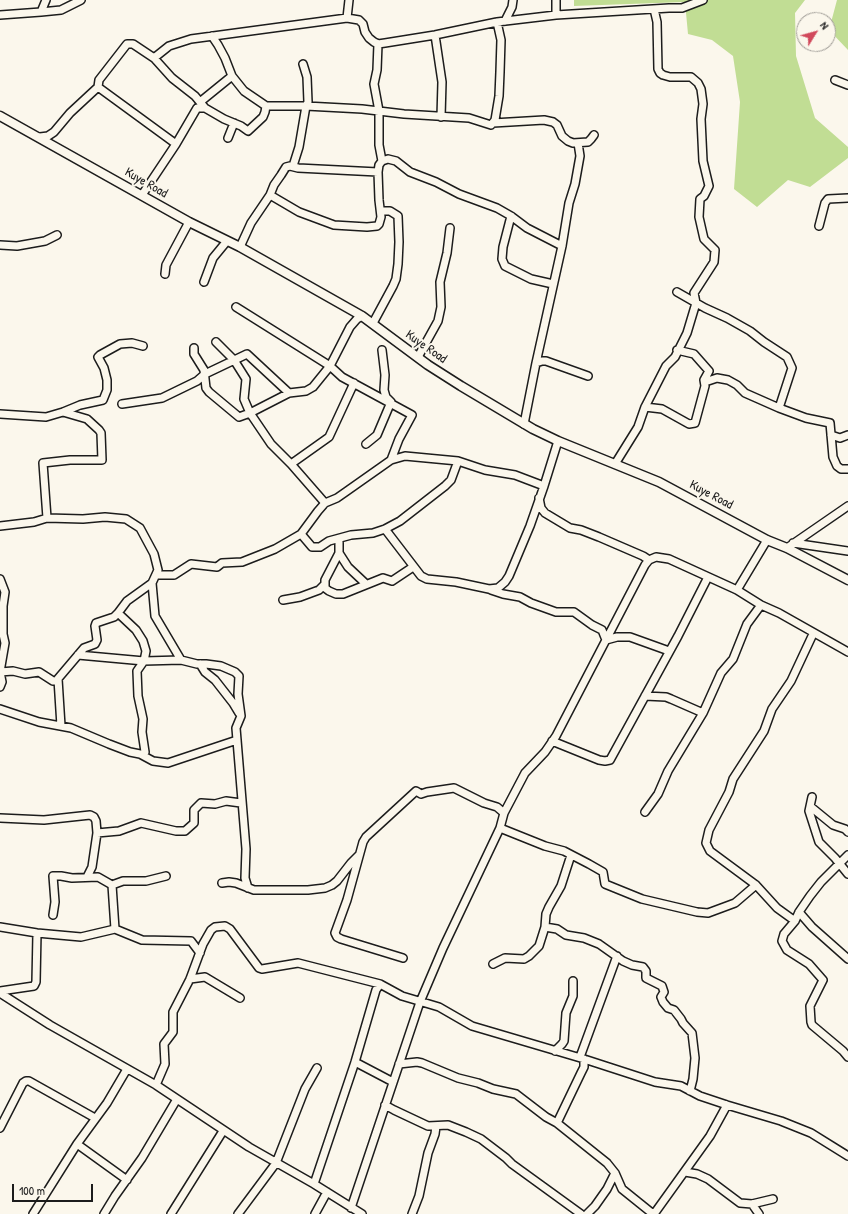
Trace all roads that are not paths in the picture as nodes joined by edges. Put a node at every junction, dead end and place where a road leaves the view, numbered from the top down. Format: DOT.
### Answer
graph roads {
  1 [pos="46,0"];
  2 [pos="81,0"];
  3 [pos="349,0"];
  4 [pos="513,0"];
  5 [pos="556,0"];
  6 [pos="703,0"];
  7 [pos="654,9"];
  8 [pos="41,12"];
  9 [pos="0,15"];
  10 [pos="556,15"];
  11 [pos="347,18"];
  12 [pos="505,21"];
  13 [pos="497,22"];
  14 [pos="435,35"];
  15 [pos="212,36"];
  16 [pos="378,44"];
  17 [pos="154,58"];
  18 [pos="302,64"];
  19 [pos="232,76"];
  20 [pos="835,80"];
  21 [pos="848,85"];
  22 [pos="98,87"];
  23 [pos="203,105"];
  24 [pos="266,106"];
  25 [pos="306,106"];
  26 [pos="379,111"];
  27 [pos="0,116"];
  28 [pos="441,117"];
  29 [pos="234,123"];
  30 [pos="494,123"];
  31 [pos="594,135"];
  32 [pos="40,137"];
  33 [pos="228,138"];
  34 [pos="578,142"];
  35 [pos="176,144"];
  36 [pos="382,161"];
  37 [pos="293,166"];
  38 [pos="378,172"];
  39 [pos="142,194"];
  40 [pos="270,195"];
  41 [pos="848,198"];
  42 [pos="381,212"];
  43 [pos="511,216"];
  44 [pos="189,222"];
  45 [pos="819,226"];
  46 [pos="450,228"];
  47 [pos="57,235"];
  48 [pos="227,241"];
  49 [pos="0,245"];
  50 [pos="562,246"];
  51 [pos="240,248"];
  52 [pos="165,274"];
  53 [pos="204,282"];
  54 [pos="553,284"];
  55 [pos="677,292"];
  56 [pos="696,303"];
  57 [pos="236,307"];
  58 [pos="362,316"];
  59 [pos="373,323"];
  60 [pos="216,342"];
  61 [pos="143,346"];
  62 [pos="194,348"];
  63 [pos="382,350"];
  64 [pos="678,350"];
  65 [pos="418,357"];
  66 [pos="234,360"];
  67 [pos="536,363"];
  68 [pos="330,366"];
  69 [pos="205,374"];
  70 [pos="588,376"];
  71 [pos="705,382"];
  72 [pos="354,383"];
  73 [pos="289,393"];
  74 [pos="391,402"];
  75 [pos="122,404"];
  76 [pos="645,408"];
  77 [pos="779,408"];
  78 [pos="63,412"];
  79 [pos="250,413"];
  80 [pos="0,414"];
  81 [pos="524,424"];
  82 [pos="832,435"];
  83 [pos="848,435"];
  84 [pos="558,441"];
  85 [pos="366,444"];
  86 [pos="391,460"];
  87 [pos="458,461"];
  88 [pos="291,464"];
  89 [pos="615,464"];
  90 [pos="848,470"];
  91 [pos="544,486"];
  92 [pos="539,498"];
  93 [pos="325,503"];
  94 [pos="848,506"];
  95 [pos="47,518"];
  96 [pos="0,526"];
  97 [pos="385,529"];
  98 [pos="301,534"];
  99 [pos="339,539"];
  100 [pos="767,540"];
  101 [pos="790,546"];
  102 [pos="848,551"];
  103 [pos="339,553"];
  104 [pos="649,560"];
  105 [pos="413,567"];
  106 [pos="156,575"];
  107 [pos="708,577"];
  108 [pos="0,579"];
  109 [pos="848,580"];
  110 [pos="152,583"];
  111 [pos="324,584"];
  112 [pos="366,584"];
  113 [pos="489,589"];
  114 [pos="737,590"];
  115 [pos="283,600"];
  116 [pos="761,605"];
  117 [pos="118,613"];
  118 [pos="814,634"];
  119 [pos="606,640"];
  120 [pos="669,651"];
  121 [pos="848,652"];
  122 [pos="78,655"];
  123 [pos="181,660"];
  124 [pos="144,661"];
  125 [pos="200,664"];
  126 [pos="0,672"];
  127 [pos="58,679"];
  128 [pos="0,687"];
  129 [pos="645,696"];
  130 [pos="0,709"];
  131 [pos="702,713"];
  132 [pos="241,716"];
  133 [pos="61,726"];
  134 [pos="237,740"];
  135 [pos="552,740"];
  136 [pos="142,753"];
  137 [pos="812,797"];
  138 [pos="241,803"];
  139 [pos="811,807"];
  140 [pos="646,812"];
  141 [pos="504,813"];
  142 [pos="0,818"];
  143 [pos="500,828"];
  144 [pos="848,832"];
  145 [pos="97,833"];
  146 [pos="359,855"];
  147 [pos="571,856"];
  148 [pos="848,856"];
  149 [pos="840,864"];
  150 [pos="92,867"];
  151 [pos="848,874"];
  152 [pos="166,876"];
  153 [pos="87,877"];
  154 [pos="98,877"];
  155 [pos="222,883"];
  156 [pos="112,885"];
  157 [pos="756,885"];
  158 [pos="248,888"];
  159 [pos="798,912"];
  160 [pos="52,915"];
  161 [pos="795,921"];
  162 [pos="0,927"];
  163 [pos="545,927"];
  164 [pos="115,929"];
  165 [pos="37,933"];
  166 [pos="203,944"];
  167 [pos="194,946"];
  168 [pos="200,954"];
  169 [pos="617,956"];
  170 [pos="404,958"];
  171 [pos="848,959"];
  172 [pos="493,964"];
  173 [pos="190,979"];
  174 [pos="573,981"];
  175 [pos="380,984"];
  176 [pos="0,992"];
  177 [pos="240,998"];
  178 [pos="420,1002"];
  179 [pos="555,1051"];
  180 [pos="847,1053"];
  181 [pos="582,1058"];
  182 [pos="355,1062"];
  183 [pos="399,1064"];
  184 [pos="317,1068"];
  185 [pos="127,1069"];
  186 [pos="393,1082"];
  187 [pos="156,1085"];
  188 [pos="690,1091"];
  189 [pos="177,1099"];
  190 [pos="385,1105"];
  191 [pos="727,1105"];
  192 [pos="95,1118"];
  193 [pos="557,1123"];
  194 [pos="436,1126"];
  195 [pos="0,1128"];
  196 [pos="223,1131"];
  197 [pos="77,1144"];
  198 [pos="848,1156"];
  199 [pos="276,1163"];
  200 [pos="685,1172"];
  201 [pos="615,1173"];
  202 [pos="127,1180"];
  203 [pos="314,1184"];
  204 [pos="327,1192"];
  205 [pos="773,1199"];
  206 [pos="752,1204"];
  207 [pos="351,1208"];
  208 [pos="33,1214"];
  209 [pos="104,1214"];
  210 [pos="171,1214"];
  211 [pos="238,1214"];
  212 [pos="315,1214"];
  213 [pos="362,1214"];
  214 [pos="412,1214"];
  215 [pos="581,1214"];
  216 [pos="587,1214"];
  217 [pos="653,1214"];
  218 [pos="759,1214"];
  1 -- 8 [label="street"];
  2 -- 8 [label="street"];
  3 -- 11 [label="street"];
  4 -- 12 [label="street"];
  5 -- 10 [label="street"];
  6 -- 7 [label="street"];
  7 -- 10 [label="street"];
  7 -- 56 [label="street"];
  8 -- 9 [label="street"];
  10 -- 12 [label="street"];
  11 -- 15 [label="street"];
  11 -- 16 [label="street"];
  12 -- 13 [label="street"];
  13 -- 14 [label="street"];
  13 -- 30 [label="street"];
  14 -- 16 [label="street"];
  14 -- 28 [label="street"];
  15 -- 17 [label="street"];
  15 -- 19 [label="street"];
  16 -- 26 [label="street"];
  17 -- 22 [label="street"];
  17 -- 23 [label="street"];
  18 -- 25 [label="street"];
  19 -- 23 [label="street"];
  19 -- 24 [label="street"];
  20 -- 21 [label="street"];
  22 -- 32 [label="street"];
  22 -- 35 [label="street"];
  23 -- 29 [label="street"];
  23 -- 35 [label="street"];
  24 -- 25 [label="street"];
  24 -- 29 [label="street"];
  25 -- 26 [label="street"];
  25 -- 37 [label="street"];
  26 -- 28 [label="street"];
  26 -- 36 [label="street"];
  27 -- 32 [label="street, Kuye Road"];
  28 -- 30 [label="street"];
  29 -- 33 [label="street"];
  30 -- 34 [label="street"];
  31 -- 34 [label="street"];
  32 -- 39 [label="street, Kuye Road"];
  34 -- 50 [label="street"];
  35 -- 39 [label="street"];
  36 -- 38 [label="street"];
  36 -- 43 [label="street"];
  37 -- 38 [label="street"];
  37 -- 40 [label="street"];
  38 -- 42 [label="street"];
  39 -- 44 [label="street, Kuye Road"];
  40 -- 42 [label="street"];
  40 -- 51 [label="street"];
  41 -- 45 [label="street"];
  42 -- 59 [label="street"];
  43 -- 50 [label="street"];
  43 -- 54 [label="street"];
  44 -- 48 [label="street, Kuye Road"];
  44 -- 52 [label="street"];
  46 -- 65 [label="street"];
  47 -- 49 [label="street"];
  48 -- 51 [label="street, Kuye Road"];
  48 -- 53 [label="street"];
  50 -- 54 [label="street"];
  51 -- 58 [label="street, Kuye Road"];
  54 -- 67 [label="street"];
  55 -- 56 [label="street"];
  56 -- 64 [label="street"];
  56 -- 77 [label="street"];
  57 -- 68 [label="street"];
  58 -- 59 [label="street, Kuye Road"];
  58 -- 68 [label="street"];
  59 -- 65 [label="street, Kuye Road"];
  60 -- 66 [label="street"];
  61 -- 78 [label="street"];
  62 -- 69 [label="street"];
  63 -- 74 [label="street"];
  64 -- 71 [label="street"];
  64 -- 76 [label="street"];
  65 -- 81 [label="street, Kuye Road"];
  66 -- 69 [label="street"];
  66 -- 73 [label="street"];
  66 -- 79 [label="street"];
  67 -- 70 [label="street"];
  67 -- 81 [label="street"];
  68 -- 72 [label="street"];
  68 -- 73 [label="street"];
  69 -- 75 [label="street"];
  69 -- 79 [label="street"];
  71 -- 76 [label="street"];
  71 -- 77 [label="street"];
  72 -- 74 [label="street"];
  72 -- 88 [label="street"];
  73 -- 79 [label="street"];
  74 -- 85 [label="street"];
  74 -- 86 [label="street"];
  76 -- 89 [label="street"];
  77 -- 82 [label="street"];
  78 -- 80 [label="street"];
  78 -- 95 [label="street"];
  79 -- 88 [label="street"];
  81 -- 84 [label="street, Kuye Road"];
  82 -- 83 [label="street"];
  82 -- 90 [label="street"];
  84 -- 89 [label="street, Kuye Road"];
  84 -- 91 [label="street"];
  86 -- 87 [label="street"];
  86 -- 93 [label="street"];
  87 -- 91 [label="street"];
  87 -- 97 [label="street"];
  88 -- 93 [label="street"];
  89 -- 100 [label="street, Kuye Road"];
  91 -- 92 [label="street"];
  92 -- 104 [label="street"];
  92 -- 113 [label="street"];
  93 -- 98 [label="street"];
  94 -- 101 [label="street"];
  95 -- 96 [label="street"];
  95 -- 106 [label="street"];
  97 -- 99 [label="street"];
  97 -- 105 [label="street"];
  98 -- 99 [label="street"];
  98 -- 106 [label="street"];
  99 -- 103 [label="street"];
  100 -- 101 [label="street, Kuye Road"];
  100 -- 114 [label="street"];
  101 -- 102 [label="street"];
  101 -- 109 [label="street, Kuye Road"];
  103 -- 111 [label="street"];
  103 -- 112 [label="street"];
  104 -- 107 [label="street"];
  104 -- 119 [label="street"];
  105 -- 112 [label="street"];
  105 -- 113 [label="street"];
  106 -- 110 [label="street"];
  107 -- 114 [label="street"];
  107 -- 120 [label="street"];
  108 -- 126 [label="street"];
  110 -- 117 [label="street"];
  110 -- 123 [label="street"];
  111 -- 112 [label="street"];
  111 -- 115 [label="street"];
  113 -- 119 [label="street"];
  114 -- 116 [label="street"];
  116 -- 118 [label="street"];
  116 -- 131 [label="street"];
  117 -- 122 [label="street"];
  117 -- 124 [label="street"];
  118 -- 121 [label="street"];
  118 -- 157 [label="street"];
  119 -- 120 [label="street"];
  119 -- 135 [label="street"];
  120 -- 129 [label="street"];
  122 -- 124 [label="street"];
  122 -- 127 [label="street"];
  123 -- 124 [label="street"];
  123 -- 125 [label="street"];
  124 -- 136 [label="street"];
  125 -- 132 [label="street"];
  125 -- 132 [label="street"];
  126 -- 127 [label="street"];
  126 -- 128 [label="street"];
  127 -- 133 [label="street"];
  129 -- 131 [label="street"];
  129 -- 135 [label="street"];
  130 -- 133 [label="street"];
  131 -- 140 [label="street"];
  132 -- 134 [label="street"];
  133 -- 136 [label="street"];
  134 -- 136 [label="street"];
  134 -- 138 [label="street"];
  135 -- 141 [label="street"];
  137 -- 139 [label="street"];
  138 -- 145 [label="street"];
  138 -- 158 [label="street"];
  139 -- 144 [label="street"];
  139 -- 149 [label="street"];
  141 -- 143 [label="street"];
  141 -- 146 [label="street"];
  142 -- 145 [label="street"];
  143 -- 147 [label="street"];
  143 -- 178 [label="street"];
  145 -- 150 [label="street"];
  146 -- 158 [label="street"];
  146 -- 170 [label="street"];
  147 -- 157 [label="street"];
  147 -- 163 [label="street"];
  148 -- 149 [label="street"];
  149 -- 151 [label="street"];
  149 -- 159 [label="street"];
  150 -- 153 [label="street"];
  150 -- 154 [label="street"];
  152 -- 156 [label="street"];
  153 -- 154 [label="street"];
  153 -- 160 [label="street"];
  154 -- 156 [label="street"];
  155 -- 158 [label="street"];
  156 -- 164 [label="street"];
  157 -- 161 [label="street"];
  159 -- 161 [label="street"];
  159 -- 171 [label="street"];
  161 -- 180 [label="street"];
  162 -- 165 [label="street"];
  163 -- 169 [label="street"];
  163 -- 172 [label="street"];
  164 -- 165 [label="street"];
  164 -- 167 [label="street"];
  165 -- 176 [label="street"];
  166 -- 167 [label="street"];
  166 -- 168 [label="street"];
  166 -- 175 [label="street"];
  167 -- 168 [label="street"];
  168 -- 173 [label="street"];
  169 -- 181 [label="street"];
  169 -- 188 [label="street"];
  173 -- 177 [label="street"];
  173 -- 187 [label="street"];
  174 -- 179 [label="street"];
  175 -- 178 [label="street"];
  175 -- 182 [label="street"];
  176 -- 185 [label="street"];
  178 -- 179 [label="street"];
  178 -- 183 [label="street"];
  179 -- 181 [label="street"];
  181 -- 188 [label="street"];
  181 -- 193 [label="street"];
  182 -- 186 [label="street"];
  182 -- 203 [label="street"];
  183 -- 186 [label="street"];
  183 -- 193 [label="street"];
  184 -- 199 [label="street"];
  185 -- 187 [label="street"];
  185 -- 192 [label="street"];
  186 -- 190 [label="street"];
  187 -- 189 [label="street"];
  188 -- 191 [label="street"];
  189 -- 196 [label="street"];
  189 -- 202 [label="street"];
  190 -- 194 [label="street"];
  190 -- 207 [label="street"];
  191 -- 198 [label="street"];
  191 -- 200 [label="street"];
  192 -- 195 [label="street"];
  192 -- 197 [label="street"];
  193 -- 201 [label="street"];
  194 -- 214 [label="street"];
  194 -- 215 [label="street"];
  196 -- 199 [label="street"];
  196 -- 210 [label="street"];
  197 -- 202 [label="street"];
  197 -- 208 [label="street"];
  199 -- 203 [label="street"];
  199 -- 211 [label="street"];
  200 -- 206 [label="street"];
  200 -- 217 [label="street"];
  201 -- 216 [label="street"];
  201 -- 217 [label="street"];
  202 -- 209 [label="street"];
  203 -- 204 [label="street"];
  204 -- 207 [label="street"];
  204 -- 212 [label="street"];
  205 -- 206 [label="street"];
  206 -- 218 [label="street"];
  207 -- 213 [label="street"];
}
